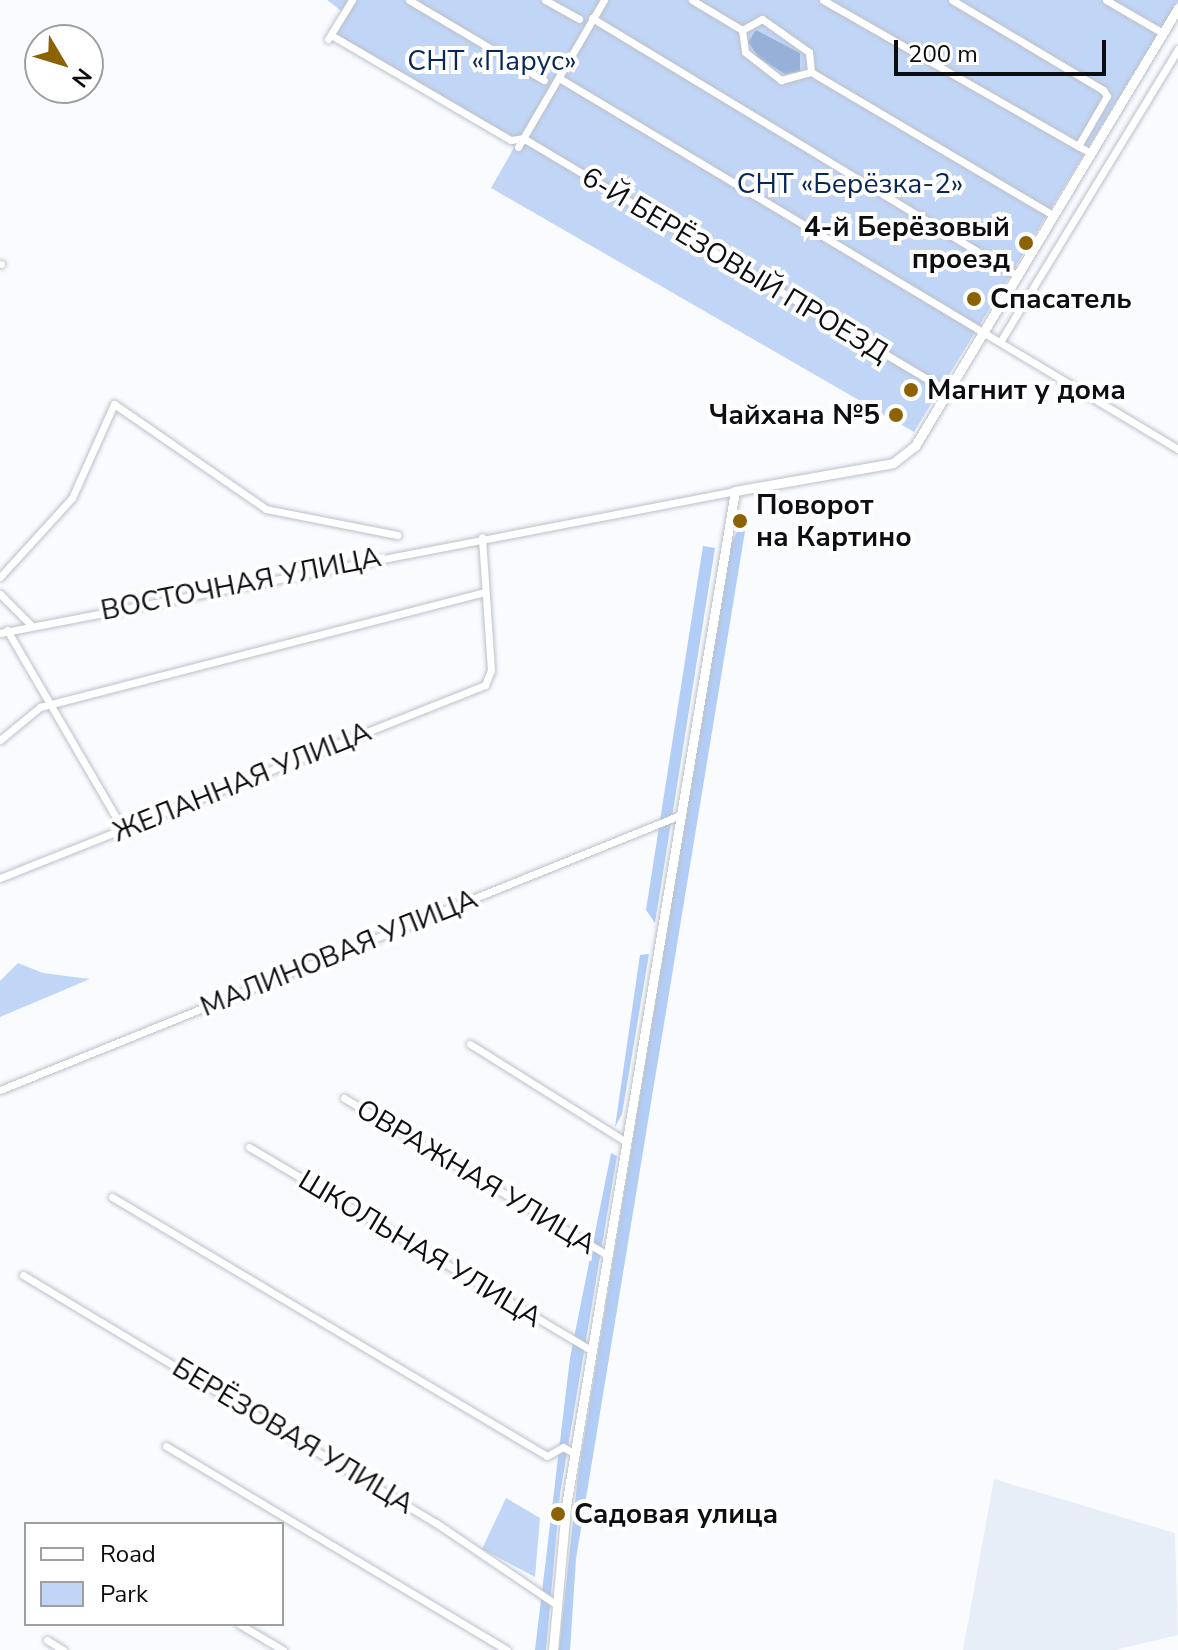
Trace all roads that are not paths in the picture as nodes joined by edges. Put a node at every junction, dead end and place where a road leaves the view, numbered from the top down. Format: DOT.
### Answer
graph roads {
  1 [pos="352,0"];
  2 [pos="409,0"];
  3 [pos="545,0"];
  4 [pos="604,0"];
  5 [pos="692,0"];
  6 [pos="823,0"];
  7 [pos="952,0"];
  8 [pos="1106,0"];
  9 [pos="1178,8"];
  10 [pos="592,18"];
  11 [pos="579,19"];
  12 [pos="742,30"];
  13 [pos="1163,33"];
  14 [pos="1178,49"];
  15 [pos="811,72"];
  16 [pos="559,78"];
  17 [pos="544,80"];
  18 [pos="523,138"];
  19 [pos="1078,146"];
  20 [pos="518,147"];
  21 [pos="1091,153"];
  22 [pos="1053,215"];
  23 [pos="1017,275"];
  24 [pos="983,332"];
  25 [pos="1000,342"];
  26 [pos="947,391"];
  27 [pos="1178,449"];
  28 [pos="735,491"];
  29 [pos="397,535"];
  30 [pos="482,537"];
  31 [pos="0,577"];
  32 [pos="485,592"];
  33 [pos="0,594"];
  34 [pos="31,625"];
  35 [pos="4,632"];
  36 [pos="49,705"];
  37 [pos="0,740"];
  38 [pos="678,816"];
  39 [pos="123,829"];
  40 [pos="0,878"];
  41 [pos="470,1044"];
  42 [pos="0,1090"];
  43 [pos="344,1098"];
  44 [pos="626,1142"];
  45 [pos="249,1147"];
  46 [pos="112,1197"];
  47 [pos="607,1255"];
  48 [pos="23,1275"];
  49 [pos="592,1351"];
  50 [pos="166,1446"];
  51 [pos="575,1454"];
  52 [pos="557,1605"];
  53 [pos="242,1626"];
  54 [pos="47,1640"];
  55 [pos="63,1650"];
  56 [pos="283,1650"];
  57 [pos="507,1650"];
  58 [pos="553,1650"];
  1 -- 18 [label="street"];
  2 -- 17 [label="street"];
  3 -- 11 [label="street"];
  4 -- 10 [label="street"];
  5 -- 12 [label="street"];
  6 -- 19 [label="street"];
  7 -- 19 [label="street"];
  8 -- 13 [label="street"];
  9 -- 13 [label="street"];
  10 -- 16 [label="street"];
  10 -- 23 [label="street"];
  12 -- 15 [label="street"];
  12 -- 15 [label="street"];
  13 -- 21 [label="street"];
  14 -- 25 [label="street"];
  15 -- 22 [label="street"];
  16 -- 18 [label="street"];
  16 -- 24 [label="street"];
  18 -- 20 [label="street"];
  18 -- 26 [label="street, 6-Й БЕРЁЗОВЫЙ ПРОЕЗД"];
  19 -- 21 [label="street"];
  21 -- 22 [label="street"];
  22 -- 23 [label="street"];
  23 -- 24 [label="street"];
  24 -- 25 [label="street"];
  24 -- 26 [label="street"];
  25 -- 27 [label="street"];
  26 -- 28 [label="street"];
  28 -- 30 [label="street, ВОСТОЧНАЯ УЛИЦА"];
  28 -- 38 [label="street"];
  29 -- 31 [label="street"];
  30 -- 32 [label="street"];
  30 -- 34 [label="street, ВОСТОЧНАЯ УЛИЦА"];
  32 -- 36 [label="street"];
  32 -- 39 [label="street, ЖЕЛАННАЯ УЛИЦА"];
  33 -- 34 [label="street"];
  34 -- 35 [label="street, ВОСТОЧНАЯ УЛИЦА"];
  35 -- 36 [label="street"];
  36 -- 37 [label="street"];
  36 -- 39 [label="street"];
  38 -- 42 [label="street, МАЛИНОВАЯ УЛИЦА"];
  38 -- 44 [label="street"];
  39 -- 40 [label="street, ЖЕЛАННАЯ УЛИЦА"];
  41 -- 44 [label="street"];
  43 -- 47 [label="street, ОВРАЖНАЯ УЛИЦА"];
  44 -- 47 [label="street"];
  45 -- 49 [label="street, ШКОЛЬНАЯ УЛИЦА"];
  46 -- 51 [label="street"];
  47 -- 49 [label="street"];
  48 -- 52 [label="street, БЕРЁЗОВАЯ УЛИЦА"];
  49 -- 51 [label="street"];
  50 -- 57 [label="street"];
  51 -- 52 [label="street"];
  52 -- 58 [label="street"];
  53 -- 56 [label="street"];
  54 -- 55 [label="street"];
}
